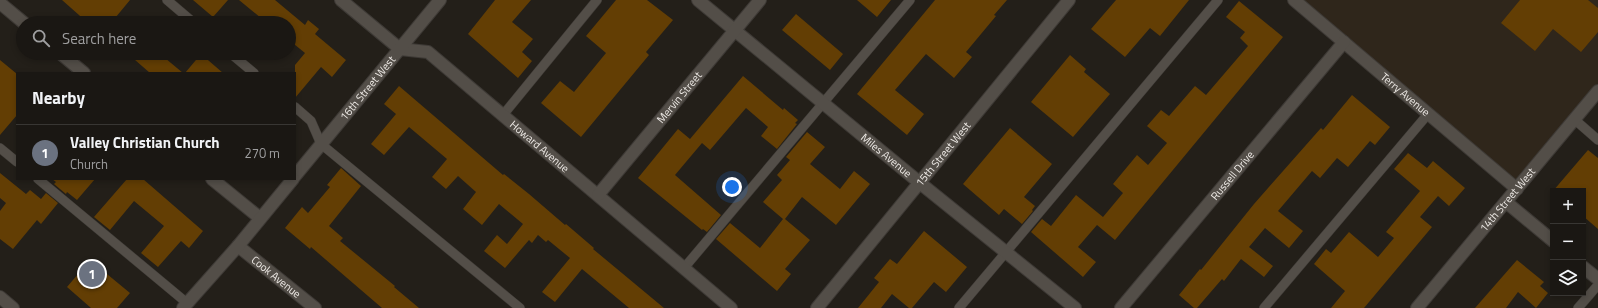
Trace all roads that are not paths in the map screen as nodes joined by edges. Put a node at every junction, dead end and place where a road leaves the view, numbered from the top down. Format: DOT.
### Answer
graph roads {
  1 [pos="167,0"];
  2 [pos="341,0"];
  3 [pos="440,0"];
  4 [pos="597,0"];
  5 [pos="698,0"];
  6 [pos="760,0"];
  7 [pos="910,0"];
  8 [pos="1069,0"];
  9 [pos="1218,0"];
  10 [pos="1294,0"];
  11 [pos="0,4"];
  12 [pos="186,16"];
  13 [pos="16,17"];
  14 [pos="735,30"];
  15 [pos="1344,42"];
  16 [pos="400,49"];
  17 [pos="68,60"];
  18 [pos="238,60"];
  19 [pos="83,72"];
  20 [pos="253,72"];
  21 [pos="1598,91"];
  22 [pos="824,104"];
  23 [pos="296,108"];
  24 [pos="1428,114"];
  25 [pos="503,115"];
  26 [pos="1574,119"];
  27 [pos="1598,140"];
  28 [pos="321,144"];
  29 [pos="0,148"];
  30 [pos="16,161"];
  31 [pos="296,175"];
  32 [pos="39,180"];
  33 [pos="213,180"];
  34 [pos="292,180"];
  35 [pos="920,183"];
  36 [pos="1517,189"];
  37 [pos="598,195"];
  38 [pos="1506,202"];
  39 [pos="260,218"];
  40 [pos="1550,239"];
  41 [pos="238,246"];
  42 [pos="1006,253"];
  43 [pos="684,268"];
  44 [pos="1586,269"];
  45 [pos="1598,279"];
  46 [pos="1598,285"];
  47 [pos="0,297"];
  48 [pos="185,306"];
  49 [pos="13,308"];
  50 [pos="315,308"];
  51 [pos="520,308"];
  52 [pos="732,308"];
  53 [pos="818,308"];
  54 [pos="959,308"];
  55 [pos="1075,308"];
  56 [pos="1121,308"];
  57 [pos="1264,308"];
  58 [pos="1417,308"];
  59 [pos="1578,308"];
  1 -- 12 [label="lane"];
  2 -- 16 [label="street"];
  3 -- 16 [label="street, 16th Street West"];
  4 -- 25 [label="lane"];
  5 -- 14 [label="street, Miles Avenue"];
  6 -- 14 [label="street, Mervin Street"];
  7 -- 22 [label="lane"];
  8 -- 35 [label="street, 15th Street West"];
  9 -- 42 [label="lane"];
  10 -- 15 [label="street, Terry Avenue"];
  11 -- 13 [label="street"];
  14 -- 22 [label="street, Miles Avenue"];
  14 -- 37 [label="street, Mervin Street"];
  15 -- 24 [label="street, Terry Avenue"];
  15 -- 56 [label="street, Russell Drive"];
  16 -- 25 [label="street, Howard Avenue"];
  16 -- 28 [label="street, 16th Street West"];
  17 -- 19 [label="street"];
  18 -- 20 [label="lane"];
  21 -- 26 [label="street, 14th Street West"];
  22 -- 35 [label="street, Miles Avenue"];
  22 -- 43 [label="lane"];
  23 -- 28 [label="lane"];
  24 -- 36 [label="street, Terry Avenue"];
  24 -- 57 [label="lane"];
  25 -- 37 [label="street, Howard Avenue"];
  26 -- 27 [label="lane"];
  26 -- 36 [label="street, 14th Street West"];
  28 -- 31 [label="street, 16th Street West"];
  28 -- 51 [label="lane"];
  29 -- 30 [label="lane"];
  32 -- 48 [label="lane"];
  33 -- 39 [label="street"];
  34 -- 39 [label="street"];
  35 -- 42 [label="street, Miles Avenue"];
  35 -- 53 [label="street, 15th Street West"];
  36 -- 38 [label="street, 14th Street West"];
  37 -- 43 [label="street, Howard Avenue"];
  38 -- 40 [label="street"];
  38 -- 58 [label="street, 14th Street West"];
  39 -- 41 [label="street"];
  41 -- 48 [label="street"];
  41 -- 50 [label="street, Cook Avenue"];
  42 -- 54 [label="lane"];
  42 -- 55 [label="street, Miles Avenue"];
  43 -- 52 [label="street, Howard Avenue"];
  44 -- 45 [label="street"];
  46 -- 59 [label="lane"];
  47 -- 49 [label="street"];
}
